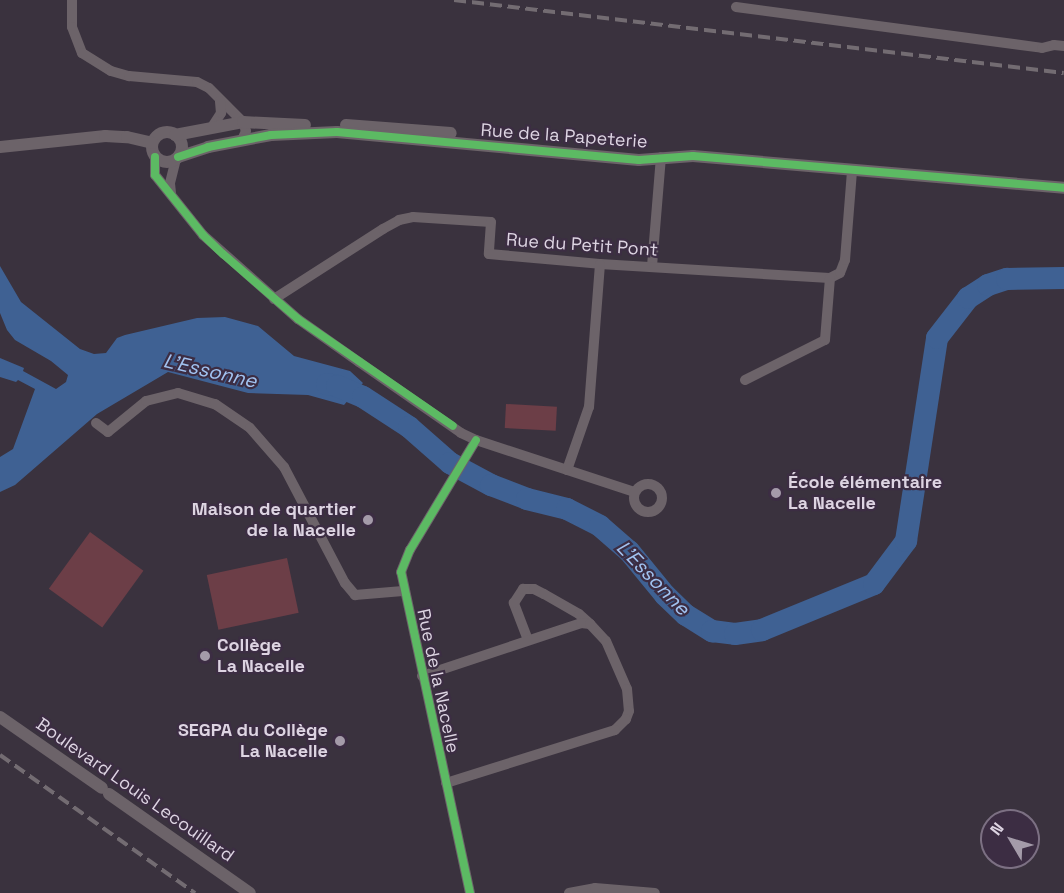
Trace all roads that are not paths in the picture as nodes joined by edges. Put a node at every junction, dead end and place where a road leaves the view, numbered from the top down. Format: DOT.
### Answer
graph roads {
  1 [pos="72,0"];
  2 [pos="736,7"];
  3 [pos="1064,45"];
  4 [pos="220,101"];
  5 [pos="243,122"];
  6 [pos="212,127"];
  7 [pos="175,135"];
  8 [pos="242,140"];
  9 [pos="152,143"];
  10 [pos="0,147"];
  11 [pos="155,157"];
  12 [pos="661,157"];
  13 [pos="177,158"];
  14 [pos="852,171"];
  15 [pos="1064,189"];
  16 [pos="171,193"];
  17 [pos="600,264"];
  18 [pos="652,266"];
  19 [pos="830,278"];
  20 [pos="274,299"];
  21 [pos="745,380"];
  22 [pos="96,423"];
  23 [pos="476,440"];
  24 [pos="567,470"];
  25 [pos="634,492"];
  26 [pos="403,591"];
  27 [pos="590,624"];
  28 [pos="528,640"];
  29 [pos="422,676"];
  30 [pos="0,717"];
  31 [pos="446,783"];
  32 [pos="250,893"];
  33 [pos="471,893"];
  34 [pos="569,893"];
  35 [pos="655,893"];
  1 -- 4 [label="street"];
  2 -- 3 [label="street"];
  4 -- 5 [label="street"];
  4 -- 6 [label="street"];
  5 -- 6 [label="street, Rue de la Papeterie"];
  5 -- 8 [label="street"];
  5 -- 12 [label="street, Rue de la Papeterie"];
  6 -- 7 [label="street, Rue de la Papeterie"];
  7 -- 9 [label="street"];
  7 -- 13 [label="street"];
  8 -- 12 [label="street, Rue de la Papeterie"];
  8 -- 13 [label="street, Rue de la Papeterie"];
  9 -- 10 [label="street"];
  9 -- 11 [label="street"];
  11 -- 13 [label="street"];
  11 -- 16 [label="street"];
  12 -- 14 [label="street, Rue de la Papeterie"];
  12 -- 18 [label="street"];
  13 -- 16 [label="street"];
  14 -- 15 [label="street, Rue de la Papeterie"];
  14 -- 19 [label="street"];
  16 -- 20 [label="street"];
  17 -- 18 [label="street, Rue du Petit Pont"];
  17 -- 20 [label="street, Rue du Petit Pont"];
  17 -- 24 [label="street"];
  18 -- 19 [label="street, Rue du Petit Pont"];
  19 -- 21 [label="street"];
  20 -- 23 [label="street"];
  22 -- 26 [label="street"];
  23 -- 24 [label="street"];
  23 -- 26 [label="street, Rue de la Nacelle"];
  24 -- 25 [label="street"];
  26 -- 29 [label="street, Rue de la Nacelle"];
  27 -- 28 [label="street"];
  27 -- 28 [label="street"];
  27 -- 31 [label="street"];
  28 -- 29 [label="street"];
  29 -- 31 [label="street, Rue de la Nacelle"];
  30 -- 32 [label="street, Boulevard Louis Lecouillard"];
  31 -- 33 [label="street, Rue de la Nacelle"];
  34 -- 35 [label="street"];
}
